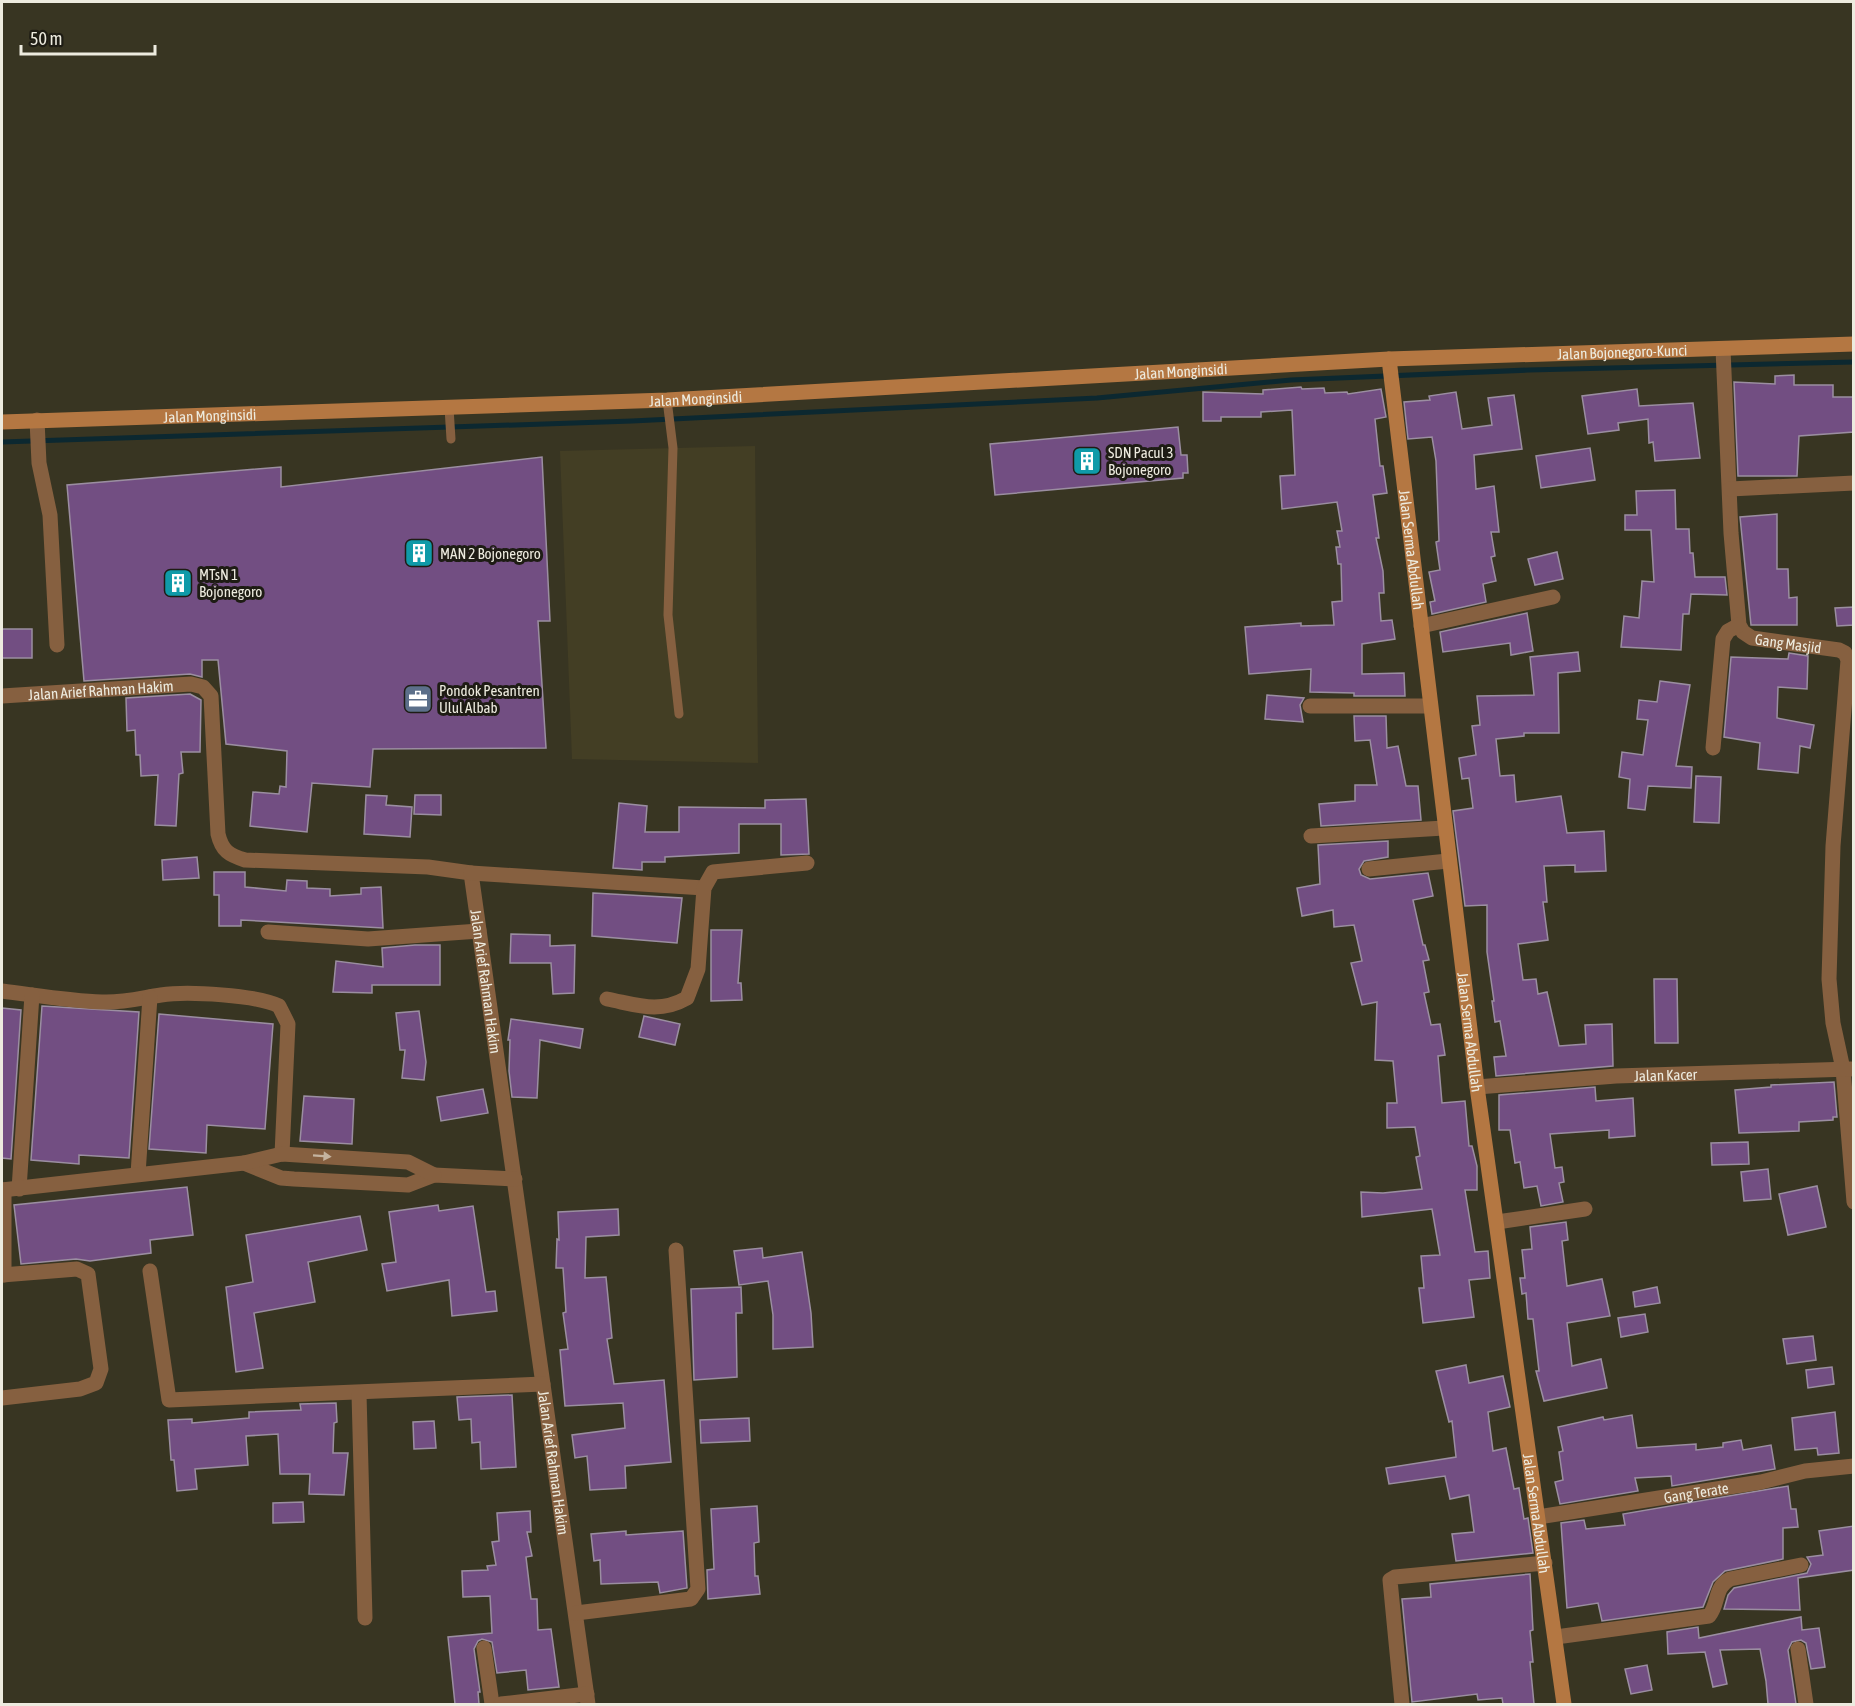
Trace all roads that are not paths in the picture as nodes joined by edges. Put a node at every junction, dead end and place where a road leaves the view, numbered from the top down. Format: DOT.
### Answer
graph roads {
  1 [pos="1854,344"];
  2 [pos="1724,361"];
  3 [pos="1390,364"];
  4 [pos="668,403"];
  5 [pos="450,412"];
  6 [pos="2,422"];
  7 [pos="37,425"];
  8 [pos="451,439"];
  9 [pos="1854,483"];
  10 [pos="1730,489"];
  11 [pos="1553,597"];
  12 [pos="1740,625"];
  13 [pos="1421,626"];
  14 [pos="57,645"];
  15 [pos="2,696"];
  16 [pos="1310,706"];
  17 [pos="1430,706"];
  18 [pos="679,714"];
  19 [pos="1713,748"];
  20 [pos="1444,828"];
  21 [pos="1311,836"];
  22 [pos="1448,861"];
  23 [pos="807,863"];
  24 [pos="1368,869"];
  25 [pos="471,873"];
  26 [pos="704,888"];
  27 [pos="479,931"];
  28 [pos="268,932"];
  29 [pos="2,992"];
  30 [pos="32,995"];
  31 [pos="150,998"];
  32 [pos="607,999"];
  33 [pos="1848,1069"];
  34 [pos="1477,1087"];
  35 [pos="288,1154"];
  36 [pos="244,1163"];
  37 [pos="138,1174"];
  38 [pos="434,1175"];
  39 [pos="294,1179"];
  40 [pos="514,1179"];
  41 [pos="8,1190"];
  42 [pos="1854,1202"];
  43 [pos="1585,1209"];
  44 [pos="1497,1222"];
  45 [pos="676,1250"];
  46 [pos="150,1271"];
  47 [pos="3,1275"];
  48 [pos="543,1384"];
  49 [pos="359,1394"];
  50 [pos="2,1398"];
  51 [pos="1854,1466"];
  52 [pos="1538,1517"];
  53 [pos="1545,1563"];
  54 [pos="1801,1565"];
  55 [pos="576,1613"];
  56 [pos="365,1618"];
  57 [pos="1556,1637"];
  58 [pos="484,1648"];
  59 [pos="1798,1649"];
  60 [pos="588,1699"];
  61 [pos="492,1704"];
  62 [pos="501,1704"];
  63 [pos="1402,1704"];
  64 [pos="1564,1704"];
  65 [pos="1806,1704"];
  1 -- 2 [label="main road, Jalan Bojonegoro-Kunci"];
  2 -- 3 [label="main road, Jalan Bojonegoro-Kunci"];
  2 -- 10 [label="street, Gang Masjid"];
  3 -- 4 [label="main road, Jalan Monginsidi"];
  3 -- 13 [label="main road, Jalan Serma Abdullah"];
  4 -- 5 [label="main road, Jalan Monginsidi"];
  4 -- 18 [label="lane"];
  5 -- 7 [label="main road, Jalan Monginsidi"];
  5 -- 8 [label="lane"];
  6 -- 7 [label="main road, Jalan Monginsidi"];
  7 -- 14 [label="street"];
  9 -- 10 [label="street"];
  10 -- 12 [label="street, Gang Masjid"];
  11 -- 13 [label="street"];
  12 -- 19 [label="street"];
  12 -- 33 [label="street, Gang Masjid"];
  13 -- 17 [label="main road, Jalan Serma Abdullah"];
  15 -- 25 [label="street, Jalan Arief Rahman Hakim"];
  16 -- 17 [label="street"];
  17 -- 20 [label="main road, Jalan Serma Abdullah"];
  20 -- 21 [label="street"];
  20 -- 22 [label="main road, Jalan Serma Abdullah"];
  22 -- 24 [label="street"];
  22 -- 34 [label="main road, Jalan Serma Abdullah"];
  23 -- 26 [label="street"];
  25 -- 26 [label="street"];
  25 -- 27 [label="street, Jalan Arief Rahman Hakim"];
  26 -- 32 [label="street"];
  27 -- 28 [label="street"];
  27 -- 40 [label="street, Jalan Arief Rahman Hakim"];
  29 -- 30 [label="street"];
  30 -- 31 [label="street"];
  30 -- 41 [label="street"];
  31 -- 35 [label="street"];
  31 -- 37 [label="street"];
  33 -- 34 [label="street, Jalan Kacer"];
  33 -- 42 [label="street, Gang Masjid"];
  34 -- 44 [label="main road, Jalan Serma Abdullah"];
  35 -- 36 [label="street"];
  35 -- 38 [label="street, one-way"];
  35 -- 39 [label="street"];
  36 -- 37 [label="street"];
  36 -- 39 [label="street"];
  37 -- 41 [label="street"];
  38 -- 39 [label="street"];
  38 -- 40 [label="street"];
  40 -- 48 [label="street, Jalan Arief Rahman Hakim"];
  41 -- 47 [label="street"];
  43 -- 44 [label="street"];
  44 -- 52 [label="main road, Jalan Serma Abdullah"];
  45 -- 55 [label="street"];
  46 -- 49 [label="street"];
  47 -- 50 [label="street"];
  48 -- 49 [label="street"];
  48 -- 55 [label="street, Jalan Arief Rahman Hakim"];
  49 -- 56 [label="street"];
  51 -- 52 [label="street, Gang Terate"];
  52 -- 53 [label="main road, Jalan Serma Abdullah"];
  53 -- 57 [label="main road, Jalan Serma Abdullah"];
  53 -- 63 [label="street"];
  54 -- 57 [label="street"];
  55 -- 60 [label="street, Jalan Arief Rahman Hakim"];
  57 -- 64 [label="main road, Jalan Serma Abdullah"];
  58 -- 61 [label="street"];
  59 -- 65 [label="street"];
  60 -- 62 [label="street"];
}
